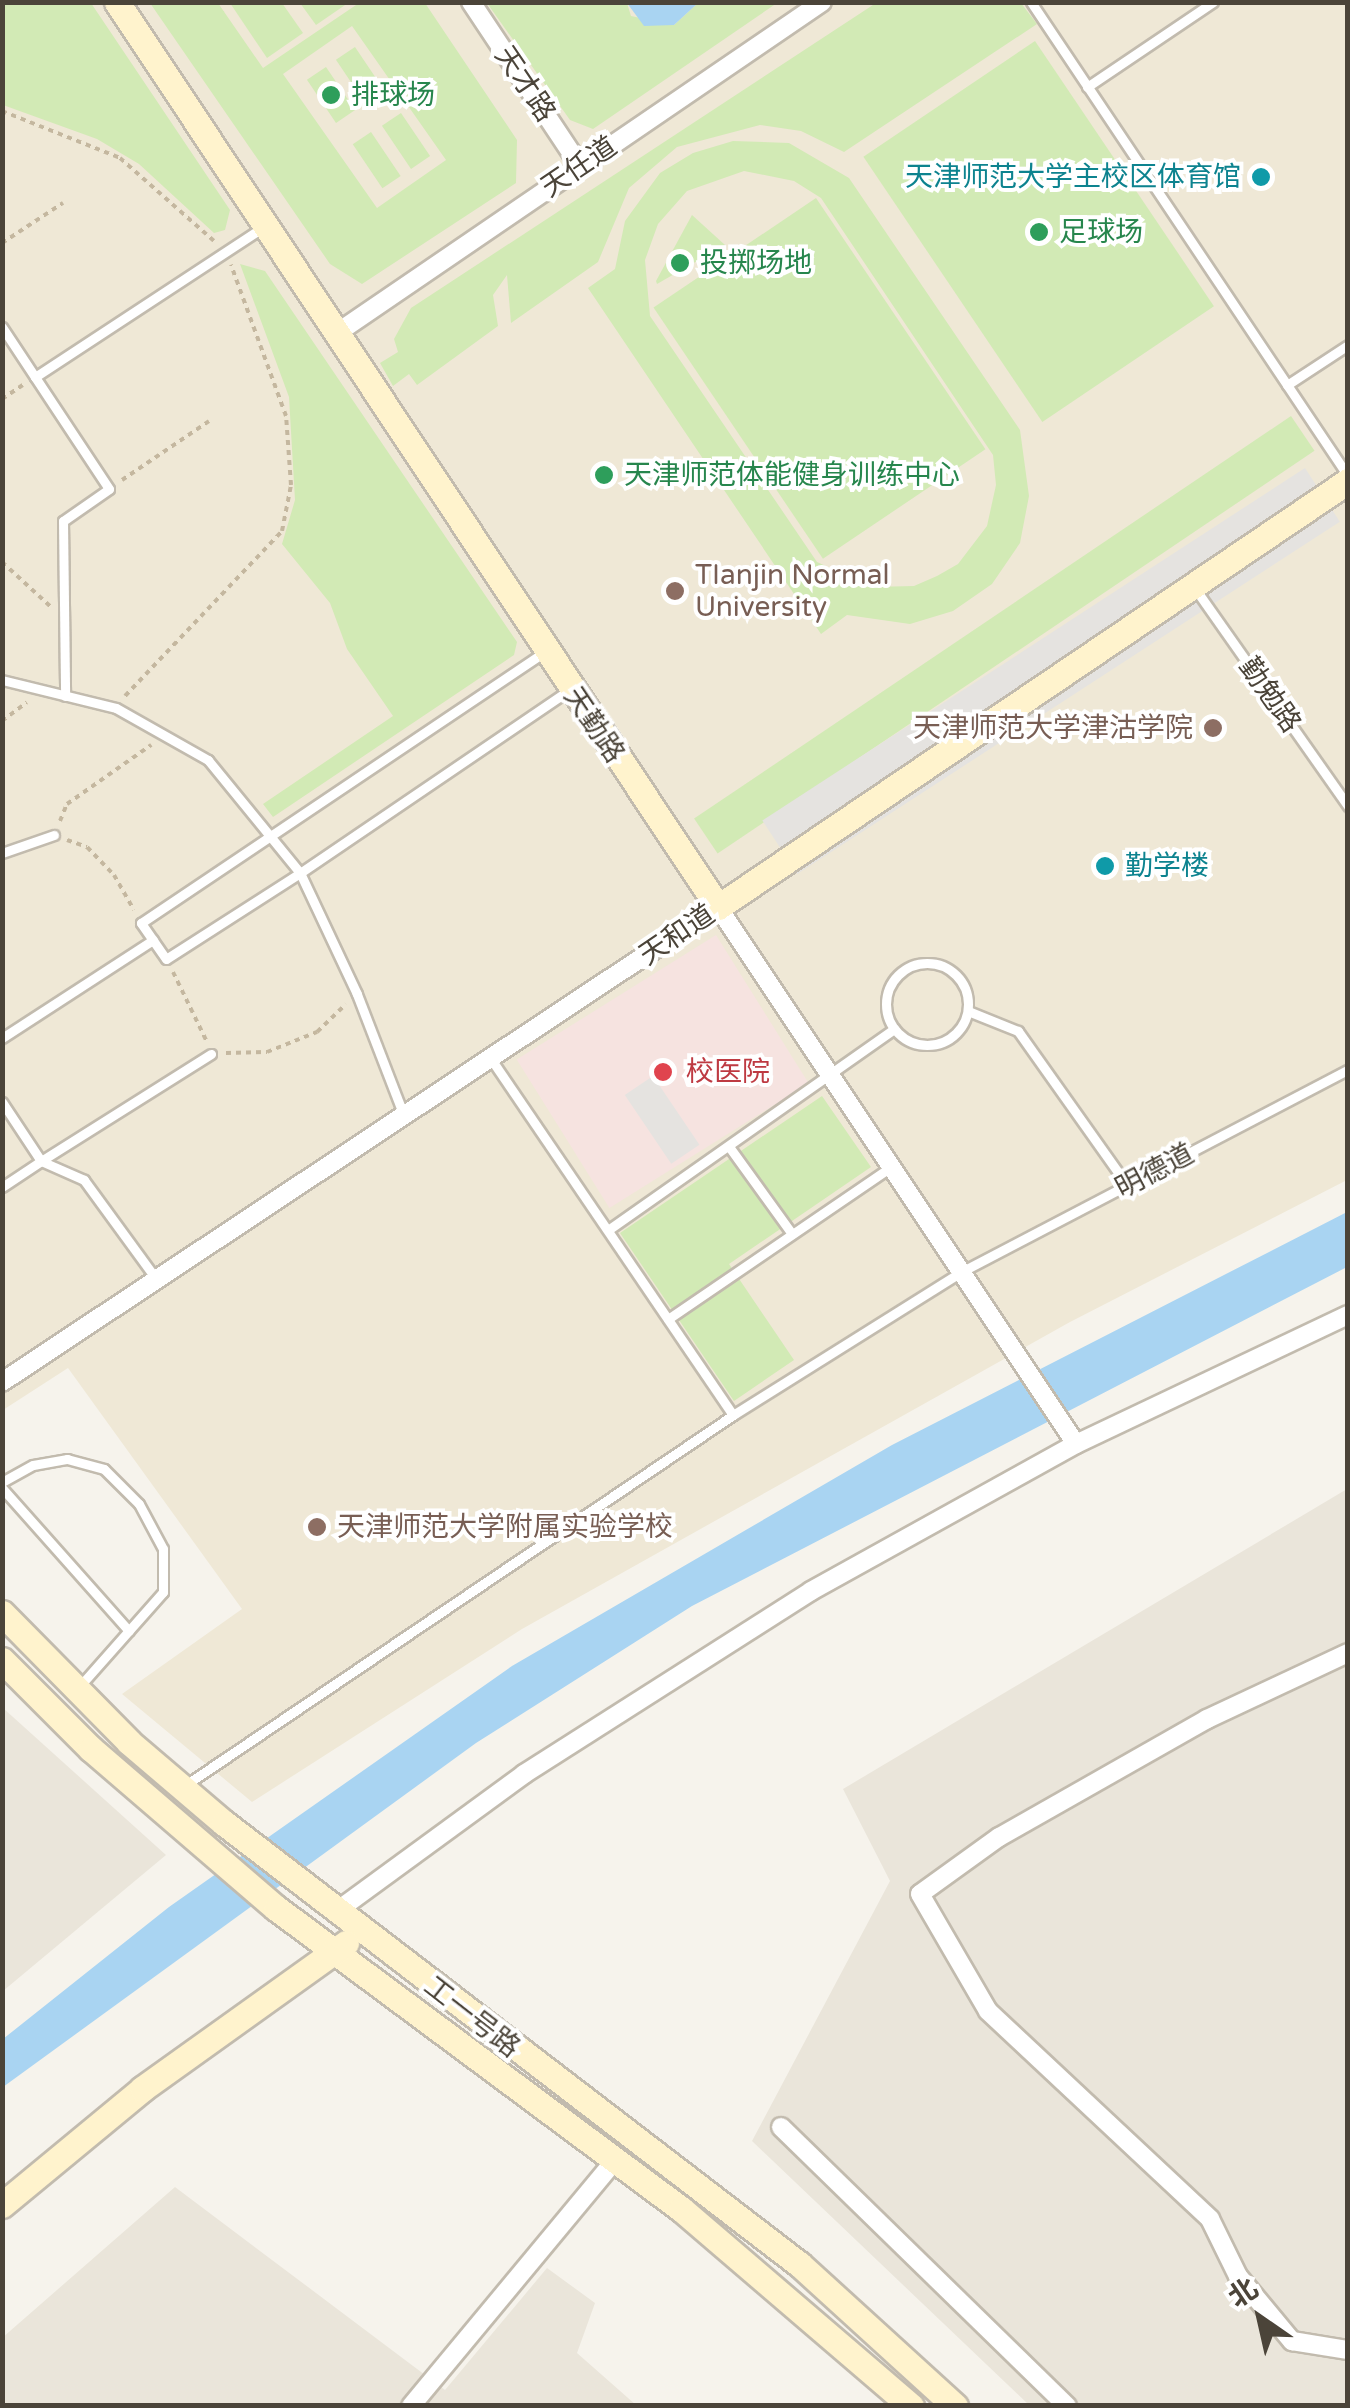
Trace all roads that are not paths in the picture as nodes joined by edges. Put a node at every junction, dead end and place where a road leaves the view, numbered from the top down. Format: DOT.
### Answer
graph roads {
  1 [pos="117,2"];
  2 [pos="471,2"];
  3 [pos="822,2"];
  4 [pos="1031,2"];
  5 [pos="1213,2"];
  6 [pos="1087,87"];
  7 [pos="580,166"];
  8 [pos="266,225"];
  9 [pos="2,328"];
  10 [pos="337,332"];
  11 [pos="1348,344"];
  12 [pos="36,377"];
  13 [pos="1287,386"];
  14 [pos="1348,478"];
  15 [pos="1193,585"];
  16 [pos="544,652"];
  17 [pos="2,680"];
  18 [pos="570,690"];
  19 [pos="65,696"];
  20 [pos="1348,806"];
  21 [pos="54,835"];
  22 [pos="274,836"];
  23 [pos="2,853"];
  24 [pos="300,873"];
  25 [pos="718,907"];
  26 [pos="153,940"];
  27 [pos="968,1010"];
  28 [pos="894,1029"];
  29 [pos="2,1038"];
  30 [pos="211,1054"];
  31 [pos="491,1059"];
  32 [pos="1348,1070"];
  33 [pos="831,1075"];
  34 [pos="2,1102"];
  35 [pos="404,1116"];
  36 [pos="730,1148"];
  37 [pos="41,1162"];
  38 [pos="892,1166"];
  39 [pos="1127,1186"];
  40 [pos="2,1187"];
  41 [pos="608,1230"];
  42 [pos="792,1234"];
  43 [pos="962,1272"];
  44 [pos="157,1281"];
  45 [pos="668,1319"];
  46 [pos="1345,1323"];
  47 [pos="3,1383"];
  48 [pos="733,1415"];
  49 [pos="1076,1444"];
  50 [pos="2,1485"];
  51 [pos="2,1613"];
  52 [pos="129,1631"];
  53 [pos="1348,1653"];
  54 [pos="2,1660"];
  55 [pos="76,1690"];
  56 [pos="183,1787"];
  57 [pos="337,1911"];
  58 [pos="362,1931"];
  59 [pos="335,1951"];
  60 [pos="781,2126"];
  61 [pos="616,2159"];
  62 [pos="2,2205"];
  63 [pos="1348,2350"];
  64 [pos="411,2406"];
  65 [pos="912,2406"];
  66 [pos="955,2406"];
  67 [pos="1067,2406"];
  1 -- 8 [label="main road, 天勤路"];
  2 -- 7 [label="street, 天才路"];
  3 -- 7 [label="street, 天任道"];
  4 -- 6 [label="lane"];
  5 -- 6 [label="lane"];
  6 -- 13 [label="lane"];
  7 -- 10 [label="street, 天任道"];
  8 -- 10 [label="main road, 天勤路"];
  8 -- 12 [label="lane"];
  9 -- 12 [label="lane"];
  10 -- 16 [label="main road, 天勤路"];
  11 -- 13 [label="lane"];
  12 -- 19 [label="lane"];
  13 -- 14 [label="lane"];
  14 -- 15 [label="main road, 天和道"];
  15 -- 20 [label="lane, 勤勉路"];
  15 -- 25 [label="main road, 天和道"];
  16 -- 18 [label="main road, 天勤路"];
  16 -- 22 [label="lane"];
  17 -- 19 [label="lane"];
  18 -- 24 [label="lane"];
  18 -- 25 [label="main road, 天勤路"];
  19 -- 22 [label="lane"];
  21 -- 23 [label="lane"];
  22 -- 24 [label="lane"];
  22 -- 26 [label="lane"];
  24 -- 26 [label="lane"];
  24 -- 35 [label="lane"];
  25 -- 31 [label="street, 天和道"];
  25 -- 33 [label="street, 天勤路"];
  26 -- 29 [label="lane"];
  27 -- 28 [label="lane"];
  27 -- 28 [label="lane"];
  27 -- 39 [label="lane"];
  28 -- 33 [label="lane"];
  30 -- 37 [label="lane"];
  31 -- 35 [label="street, 天和道"];
  31 -- 41 [label="lane"];
  32 -- 39 [label="lane, 明德道"];
  33 -- 36 [label="lane"];
  33 -- 38 [label="street, 天勤路"];
  34 -- 37 [label="lane"];
  35 -- 44 [label="street, 天和道"];
  36 -- 41 [label="lane"];
  36 -- 42 [label="lane"];
  37 -- 40 [label="lane"];
  37 -- 44 [label="lane"];
  38 -- 42 [label="lane"];
  38 -- 43 [label="street, 天勤路"];
  39 -- 43 [label="lane, 明德道"];
  41 -- 45 [label="lane"];
  42 -- 45 [label="lane"];
  43 -- 48 [label="lane, 明德道"];
  43 -- 49 [label="street, 天勤路"];
  44 -- 47 [label="street, 天和道"];
  45 -- 48 [label="lane"];
  46 -- 49 [label="street"];
  48 -- 56 [label="lane, 明德道"];
  49 -- 57 [label="street"];
  50 -- 52 [label="lane"];
  50 -- 52 [label="lane"];
  51 -- 55 [label="main road, 工一号路"];
  52 -- 55 [label="lane"];
  53 -- 63 [label="street"];
  54 -- 59 [label="main road, 工一号路"];
  55 -- 56 [label="main road, 工一号路"];
  56 -- 57 [label="main road, 工一号路"];
  57 -- 58 [label="main road, 工一号路"];
  58 -- 59 [label="main road"];
  58 -- 66 [label="main road, 工一号路"];
  59 -- 61 [label="main road, 工一号路"];
  59 -- 62 [label="main road"];
  60 -- 67 [label="street"];
  61 -- 64 [label="street"];
  61 -- 65 [label="main road, 工一号路"];
}
